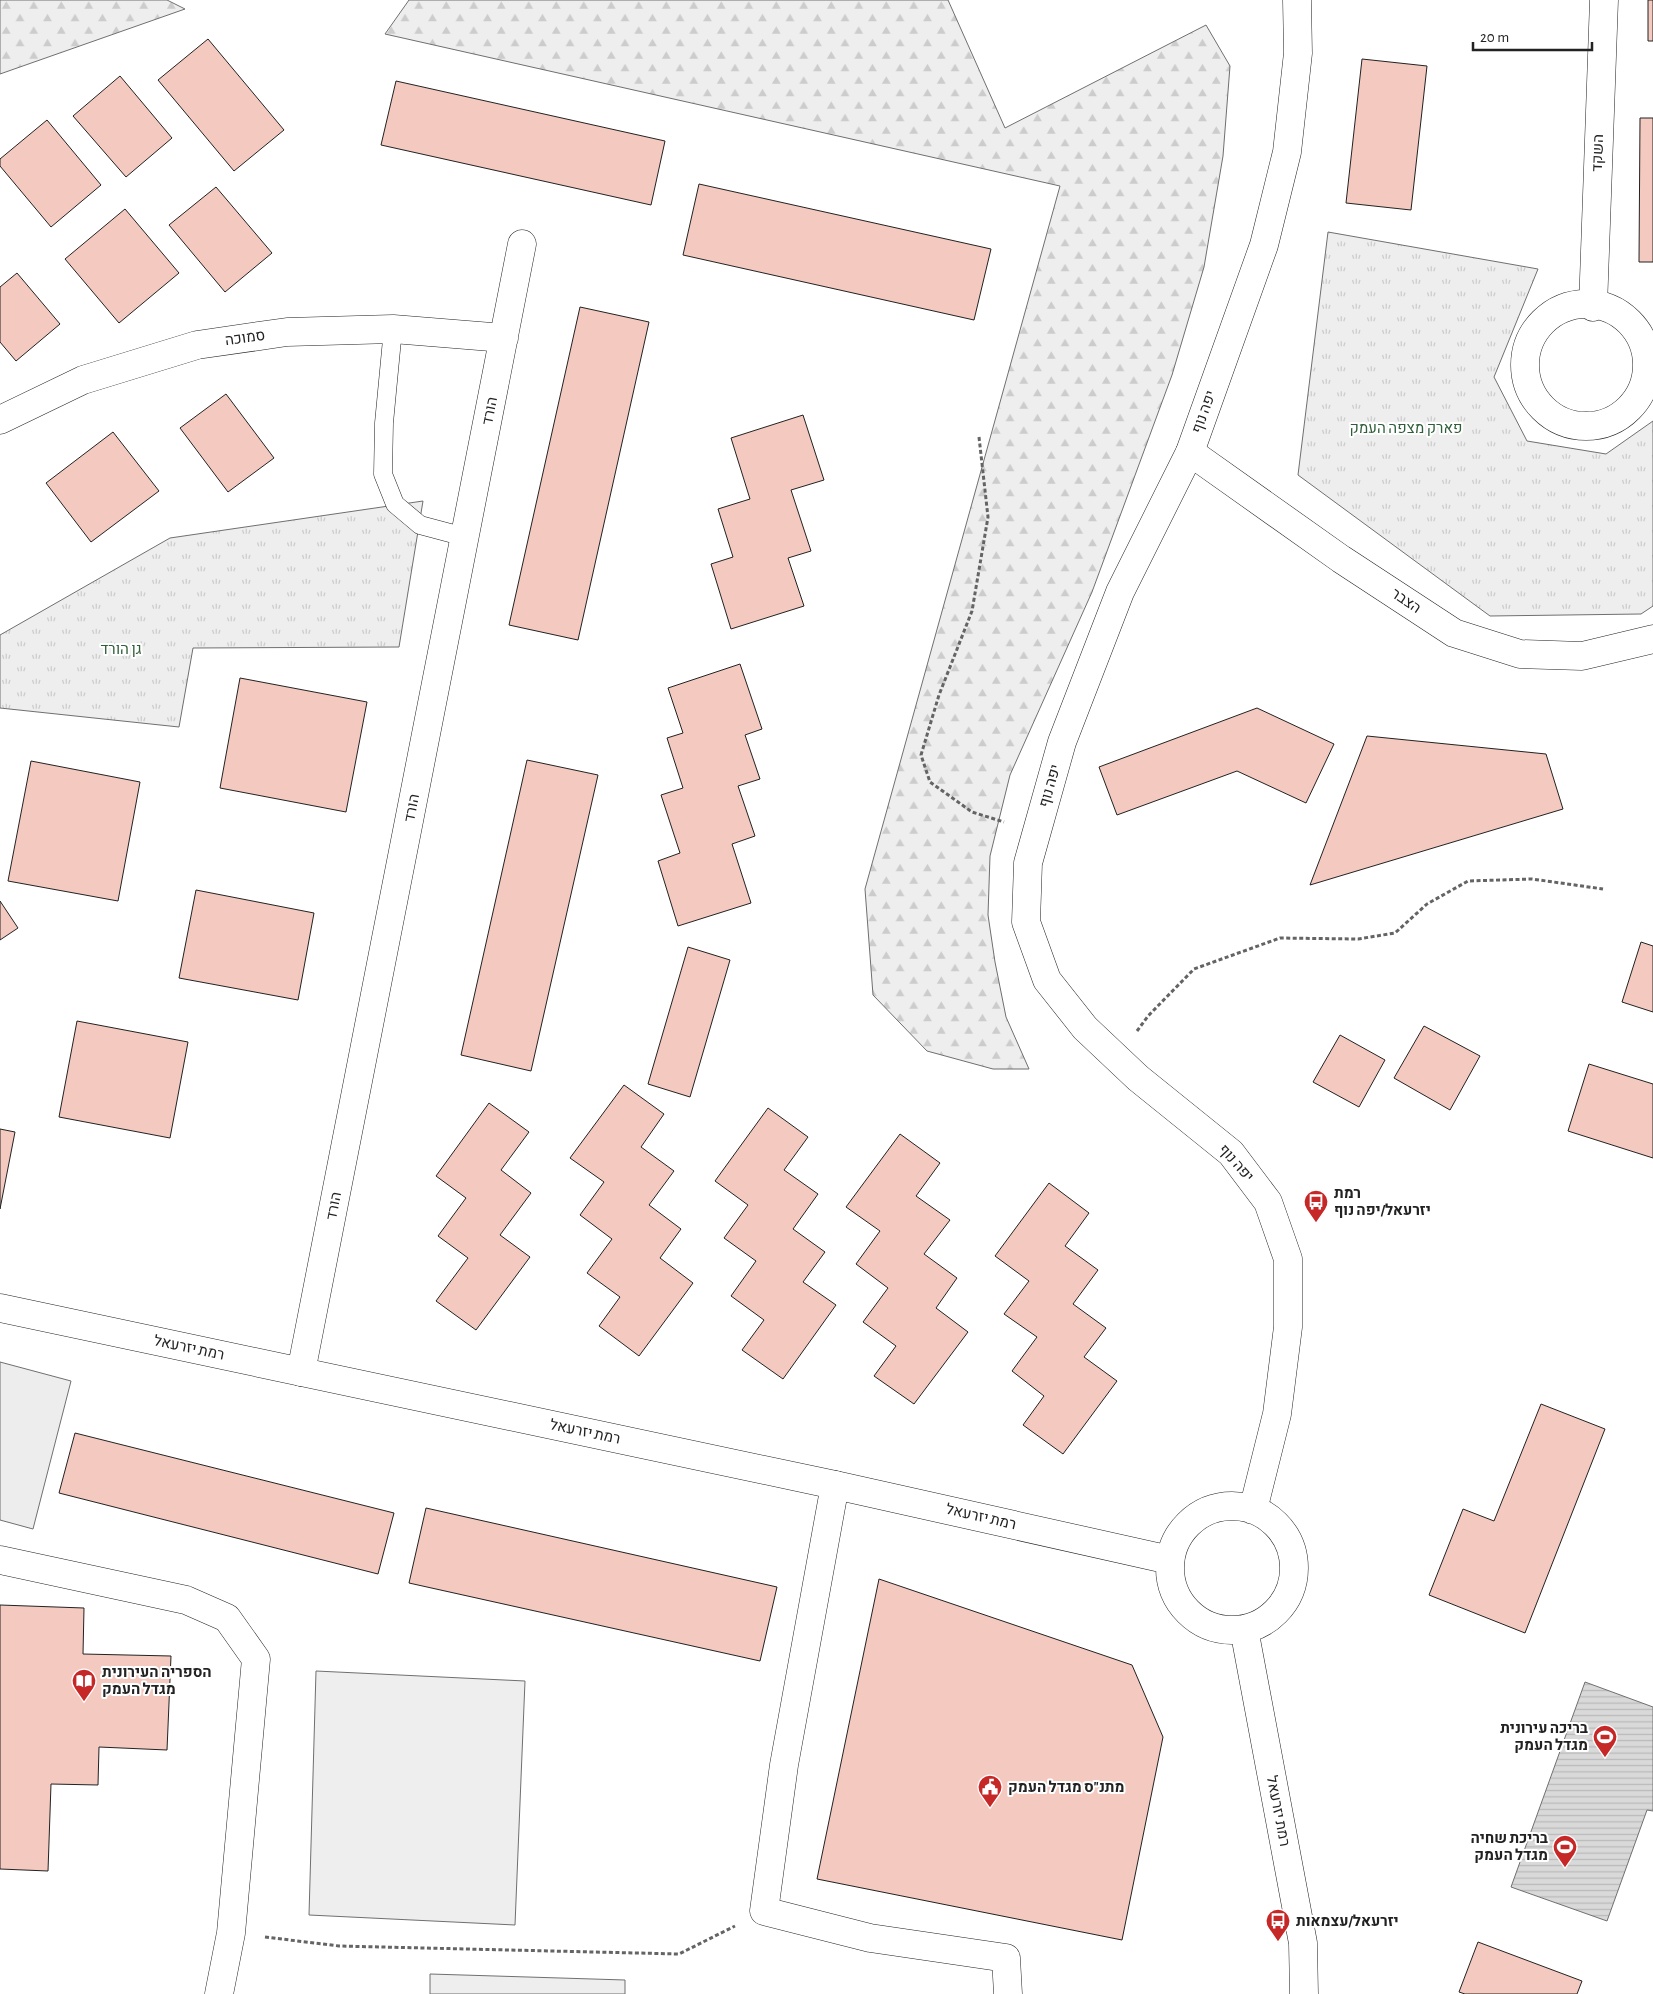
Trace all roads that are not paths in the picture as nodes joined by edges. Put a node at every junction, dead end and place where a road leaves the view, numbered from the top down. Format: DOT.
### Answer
graph roads {
  1 [pos="1297,0"];
  2 [pos="1604,0"];
  3 [pos="522,244"];
  4 [pos="1593,307"];
  5 [pos="393,329"];
  6 [pos="504,338"];
  7 [pos="0,420"];
  8 [pos="1190,452"];
  9 [pos="465,537"];
  10 [pos="1653,639"];
  11 [pos="0,1308"];
  12 [pos="301,1372"];
  13 [pos="835,1485"];
  14 [pos="1253,1510"];
  15 [pos="0,1560"];
  16 [pos="1170,1560"];
  17 [pos="1244,1629"];
  18 [pos="219,1994"];
  19 [pos="1008,1994"];
  20 [pos="1304,1994"];
  1 -- 8 [label="street, יפה נוף"];
  2 -- 4 [label="street, השקד"];
  3 -- 6 [label="street, הורד"];
  4 -- 4 [label="street"];
  5 -- 6 [label="street, סמוכה"];
  5 -- 7 [label="street, סמוכה"];
  5 -- 9 [label="lane"];
  6 -- 9 [label="street, הורד"];
  8 -- 10 [label="street, הצבר"];
  8 -- 14 [label="street, יפה נוף"];
  9 -- 12 [label="street, הורד"];
  11 -- 12 [label="street, רמת יזרעאל"];
  12 -- 13 [label="street, רמת יזרעאל"];
  13 -- 16 [label="street, רמת יזרעאל"];
  13 -- 19 [label="street"];
  14 -- 16 [label="street"];
  14 -- 17 [label="street"];
  15 -- 18 [label="street"];
  16 -- 17 [label="street"];
  17 -- 20 [label="street, רמת יזרעאל"];
}
